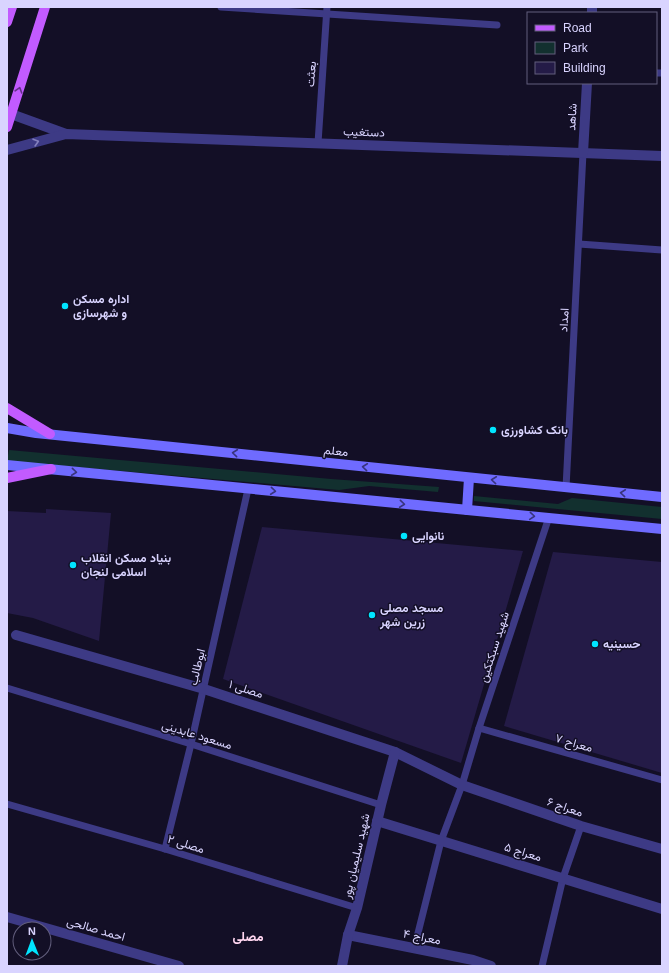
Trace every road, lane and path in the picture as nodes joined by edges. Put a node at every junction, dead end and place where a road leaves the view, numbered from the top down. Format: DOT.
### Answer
graph roads {
  1 [pos="12,7"];
  2 [pos="44,7"];
  3 [pos="221,7"];
  4 [pos="327,10"];
  5 [pos="7,22"];
  6 [pos="497,25"];
  7 [pos="587,84"];
  8 [pos="11,114"];
  9 [pos="7,127"];
  10 [pos="66,134"];
  11 [pos="318,143"];
  12 [pos="7,150"];
  13 [pos="583,153"];
  14 [pos="662,156"];
  15 [pos="579,244"];
  16 [pos="662,250"];
  17 [pos="7,408"];
  18 [pos="9,429"];
  19 [pos="50,434"];
  20 [pos="7,465"];
  21 [pos="51,469"];
  22 [pos="7,478"];
  23 [pos="469,478"];
  24 [pos="566,488"];
  25 [pos="248,489"];
  26 [pos="662,497"];
  27 [pos="467,510"];
  28 [pos="549,517"];
  29 [pos="662,528"];
  30 [pos="16,635"];
  31 [pos="7,688"];
  32 [pos="204,688"];
  33 [pos="479,728"];
  34 [pos="191,744"];
  35 [pos="395,752"];
  36 [pos="662,780"];
  37 [pos="462,785"];
  38 [pos="7,804"];
  39 [pos="381,805"];
  40 [pos="377,821"];
  41 [pos="581,826"];
  42 [pos="441,841"];
  43 [pos="165,849"];
  44 [pos="662,849"];
  45 [pos="563,878"];
  46 [pos="357,908"];
  47 [pos="662,909"];
  48 [pos="7,917"];
  49 [pos="348,935"];
  50 [pos="414,949"];
  51 [pos="472,963"];
  52 [pos="179,966"];
  53 [pos="342,966"];
  54 [pos="491,966"];
  55 [pos="542,966"];
  1 -- 5 [label="main road"];
  8 -- 2 [label="main road, one-way"];
  3 -- 4 [label="lane"];
  4 -- 6 [label="lane"];
  4 -- 11 [label="lane, بعثت"];
  7 -- 13 [label="street, شاهد"];
  8 -- 9 [label="main road"];
  8 -- 10 [label="street"];
  10 -- 11 [label="street, دستغیب"];
  12 -- 10 [label="street, one-way"];
  11 -- 13 [label="street, دستغیب"];
  13 -- 14 [label="street, دستغیب"];
  13 -- 15 [label="lane, امداد"];
  15 -- 16 [label="lane"];
  15 -- 24 [label="lane, امداد"];
  17 -- 19 [label="main road"];
  18 -- 19 [label="main road, معلم"];
  23 -- 19 [label="main road, معلم, one-way"];
  20 -- 21 [label="main road"];
  21 -- 22 [label="main road"];
  21 -- 25 [label="main road, one-way"];
  24 -- 23 [label="main road, معلم, one-way"];
  23 -- 27 [label="main road"];
  26 -- 24 [label="main road, معلم, one-way"];
  25 -- 27 [label="main road, one-way"];
  25 -- 32 [label="lane, ابوطالب"];
  27 -- 28 [label="main road, one-way"];
  28 -- 29 [label="main road"];
  28 -- 33 [label="lane, شهید سبکتکین"];
  30 -- 32 [label="street, مصلی ۱"];
  31 -- 34 [label="lane, مسعود عابدینی"];
  32 -- 34 [label="lane, ابوطالب"];
  32 -- 35 [label="street, مصلی ۱"];
  33 -- 36 [label="lane, معراح ۷"];
  33 -- 37 [label="lane, شهید سبکتکین"];
  34 -- 39 [label="lane, مسعود عابدینی"];
  34 -- 43 [label="lane, ابوطالب"];
  35 -- 37 [label="street, مصلی ۱"];
  35 -- 39 [label="street, شهید سلیمیان پور"];
  37 -- 41 [label="street, معراج ۶"];
  37 -- 42 [label="lane, شهید سبکتکین"];
  38 -- 43 [label="lane, مصلی ۲"];
  39 -- 40 [label="street, شهید سلیمیان پور"];
  40 -- 42 [label="street, معراج ۵"];
  40 -- 46 [label="street, شهید سلیمیان پور"];
  41 -- 44 [label="street, معراج ۶"];
  41 -- 45 [label="lane"];
  42 -- 45 [label="street, معراج ۵"];
  42 -- 50 [label="lane, شهید سبکتکین"];
  43 -- 46 [label="lane, مصلی ۲"];
  45 -- 47 [label="street, معراج ۵"];
  45 -- 55 [label="lane"];
  46 -- 49 [label="street, شهید سلیمیان پور"];
  48 -- 52 [label="street, احمد صالحی"];
  49 -- 50 [label="street, معراج ۴"];
  49 -- 53 [label="street, شهید سلیمیان پور"];
  50 -- 51 [label="street, معراج ۴"];
  51 -- 54 [label="street, معراج ۴"];
}
